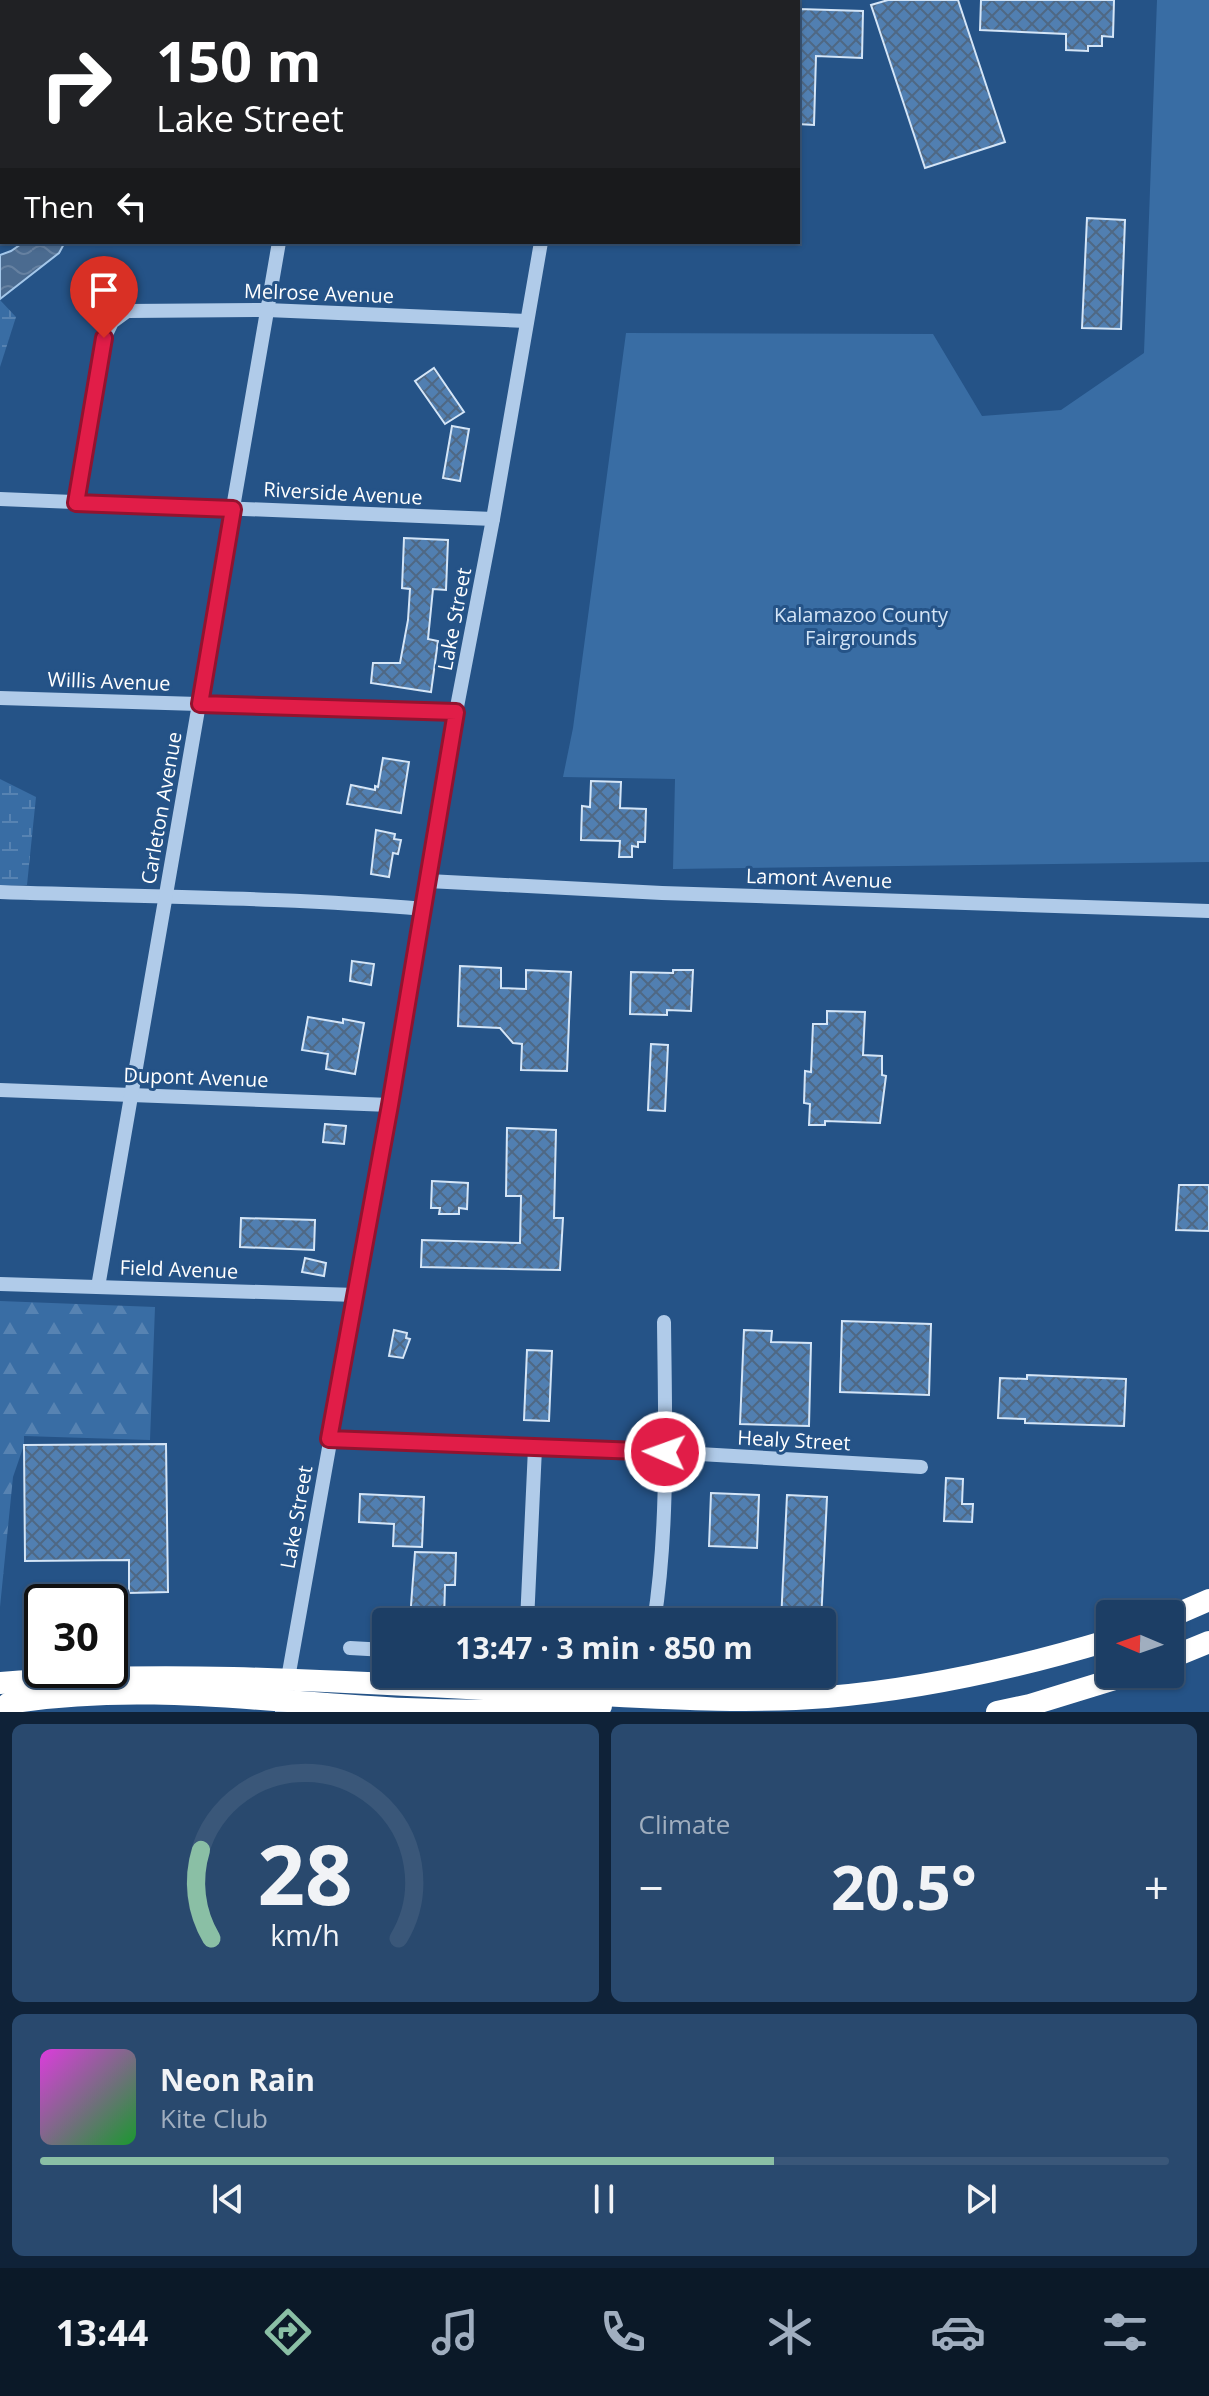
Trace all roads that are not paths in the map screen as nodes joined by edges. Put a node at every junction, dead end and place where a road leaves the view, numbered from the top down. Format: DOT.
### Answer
graph roads {
  1 [pos="279,244"];
  2 [pos="541,244"];
  3 [pos="267,310"];
  4 [pos="527,321"];
  5 [pos="0,499"];
  6 [pos="76,503"];
  7 [pos="233,509"];
  8 [pos="493,519"];
  9 [pos="0,698"];
  10 [pos="200,704"];
  11 [pos="456,712"];
  12 [pos="428,881"];
  13 [pos="0,892"];
  14 [pos="165,898"];
  15 [pos="424,909"];
  16 [pos="1209,911"];
  17 [pos="0,1090"];
  18 [pos="131,1094"];
  19 [pos="390,1105"];
  20 [pos="0,1284"];
  21 [pos="98,1287"];
  22 [pos="356,1295"];
  23 [pos="664,1322"];
  24 [pos="329,1439"];
  25 [pos="535,1448"];
  26 [pos="665,1452"];
  27 [pos="921,1467"];
  28 [pos="1209,1600"];
  29 [pos="528,1608"];
  30 [pos="656,1608"];
  31 [pos="1184,1611"];
  32 [pos="1209,1642"];
  33 [pos="1096,1644"];
  34 [pos="350,1648"];
  35 [pos="372,1649"];
  36 [pos="1184,1652"];
  37 [pos="0,1683"];
  38 [pos="1096,1685"];
  39 [pos="285,1697"];
  40 [pos="0,1711"];
  41 [pos="997,1712"];
  1 -- 3 [label="street, Carleton Avenue"];
  2 -- 4 [label="street, Lake Street"];
  3 -- 4 [label="street, Melrose Avenue"];
  3 -- 6 [label="street, Melrose Avenue"];
  3 -- 7 [label="street, Carleton Avenue"];
  4 -- 8 [label="street, Lake Street"];
  5 -- 6 [label="street, Riverside Avenue"];
  6 -- 7 [label="street, Riverside Avenue"];
  7 -- 8 [label="street, Riverside Avenue"];
  7 -- 10 [label="street, Carleton Avenue"];
  8 -- 11 [label="street, Lake Street"];
  9 -- 10 [label="street, Willis Avenue"];
  10 -- 11 [label="street, Willis Avenue"];
  10 -- 14 [label="street, Carleton Avenue"];
  11 -- 12 [label="street, Lake Street"];
  12 -- 15 [label="street, Lake Street"];
  12 -- 16 [label="street, Lamont Avenue"];
  13 -- 14 [label="street"];
  14 -- 15 [label="street"];
  14 -- 18 [label="street, Carleton Avenue"];
  15 -- 19 [label="street, Lake Street"];
  17 -- 18 [label="street, Dupont Avenue"];
  18 -- 19 [label="street, Dupont Avenue"];
  18 -- 21 [label="street, Carleton Avenue"];
  19 -- 22 [label="street, Lake Street"];
  20 -- 21 [label="street, Field Avenue"];
  21 -- 22 [label="street, Field Avenue"];
  22 -- 24 [label="street, Lake Street"];
  23 -- 26 [label="street"];
  24 -- 25 [label="street, Healy Street"];
  24 -- 39 [label="street, Lake Street"];
  25 -- 26 [label="street, Healy Street"];
  25 -- 29 [label="street"];
  26 -- 27 [label="street, Healy Street"];
  26 -- 30 [label="street"];
  28 -- 31 [label="highway"];
  32 -- 36 [label="highway"];
  33 -- 39 [label="highway"];
  34 -- 35 [label="street"];
  37 -- 39 [label="highway"];
  38 -- 41 [label="highway"];
  39 -- 40 [label="highway"];
}
